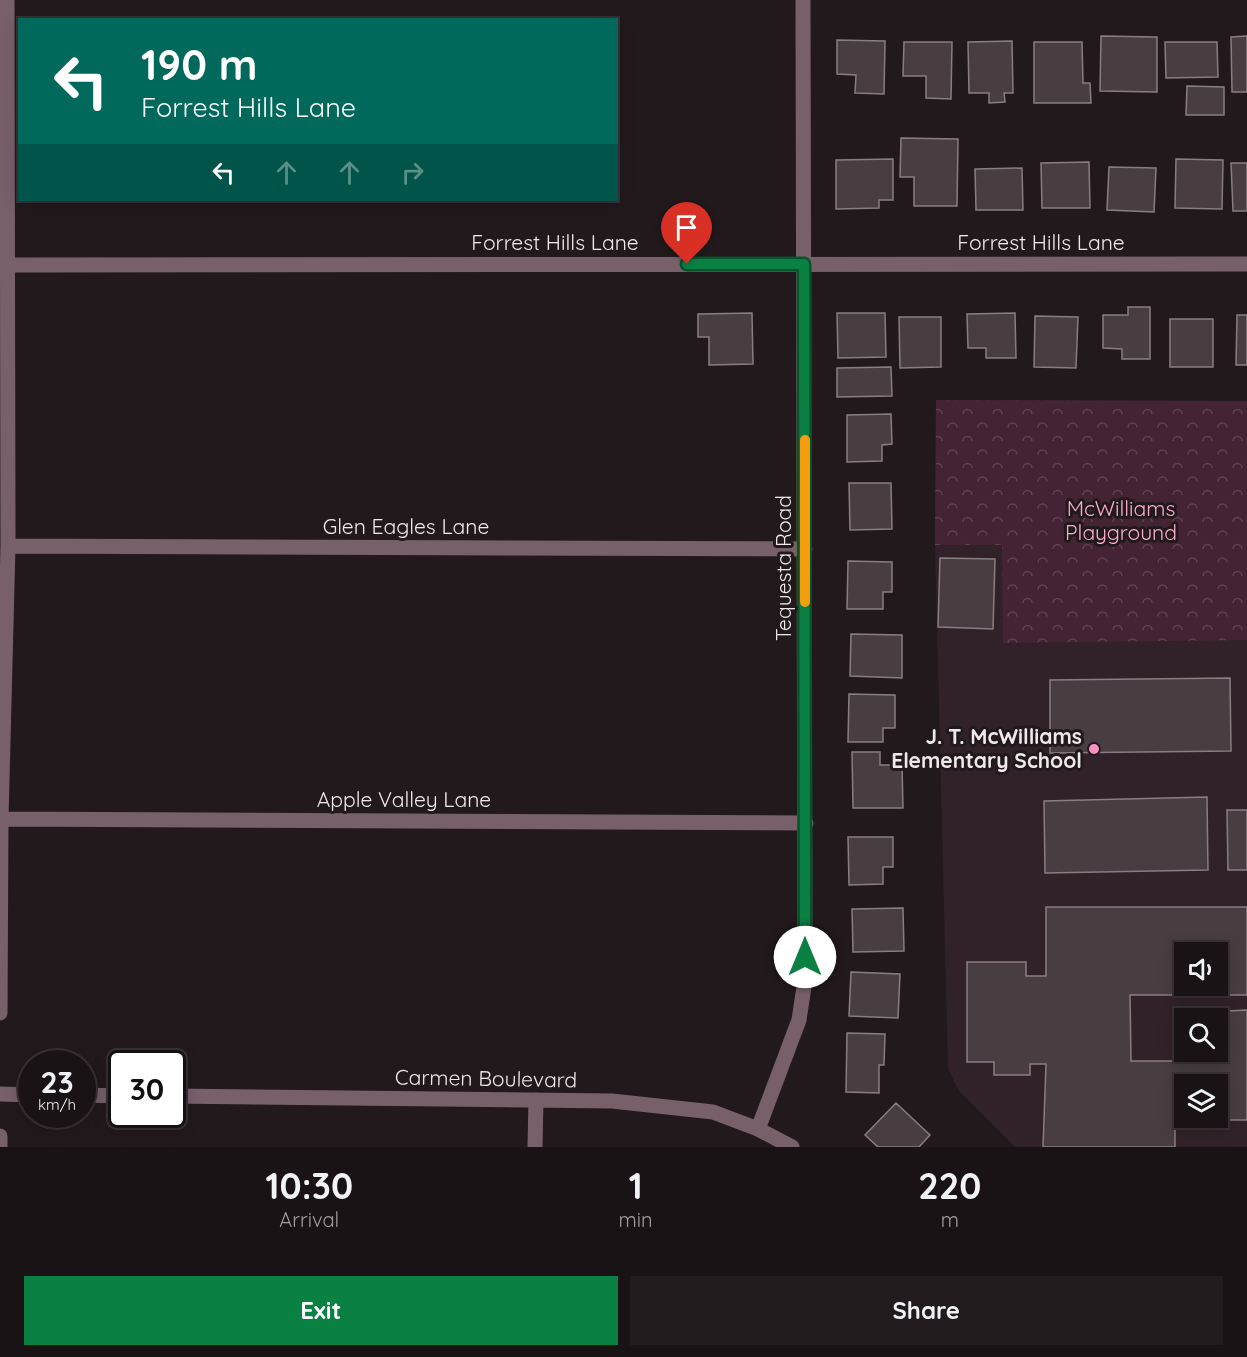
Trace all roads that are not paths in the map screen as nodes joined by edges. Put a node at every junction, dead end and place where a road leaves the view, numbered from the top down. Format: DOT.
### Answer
graph roads {
  1 [pos="7,0"];
  2 [pos="803,0"];
  3 [pos="7,264"];
  4 [pos="804,264"];
  5 [pos="1247,264"];
  6 [pos="8,546"];
  7 [pos="805,549"];
  8 [pos="1,819"];
  9 [pos="806,823"];
  10 [pos="0,1013"];
  11 [pos="0,1095"];
  12 [pos="18,1095"];
  13 [pos="186,1096"];
  14 [pos="536,1100"];
  15 [pos="758,1129"];
  16 [pos="0,1136"];
  17 [pos="0,1147"];
  18 [pos="535,1147"];
  19 [pos="792,1147"];
  1 -- 3 [label="street"];
  2 -- 4 [label="street, Tequesta Road"];
  3 -- 4 [label="street, Forrest Hills Lane"];
  3 -- 6 [label="street"];
  4 -- 5 [label="street, Forrest Hills Lane"];
  4 -- 7 [label="street, Tequesta Road"];
  6 -- 7 [label="street, Glen Eagles Lane"];
  6 -- 8 [label="street"];
  7 -- 9 [label="street, Tequesta Road"];
  8 -- 9 [label="street, Apple Valley Lane"];
  8 -- 10 [label="street"];
  9 -- 15 [label="street, Tequesta Road"];
  11 -- 12 [label="street"];
  13 -- 14 [label="street, Carmen Boulevard"];
  14 -- 15 [label="street, Carmen Boulevard"];
  14 -- 18 [label="street"];
  15 -- 19 [label="street, Carmen Boulevard"];
  16 -- 17 [label="street"];
}
